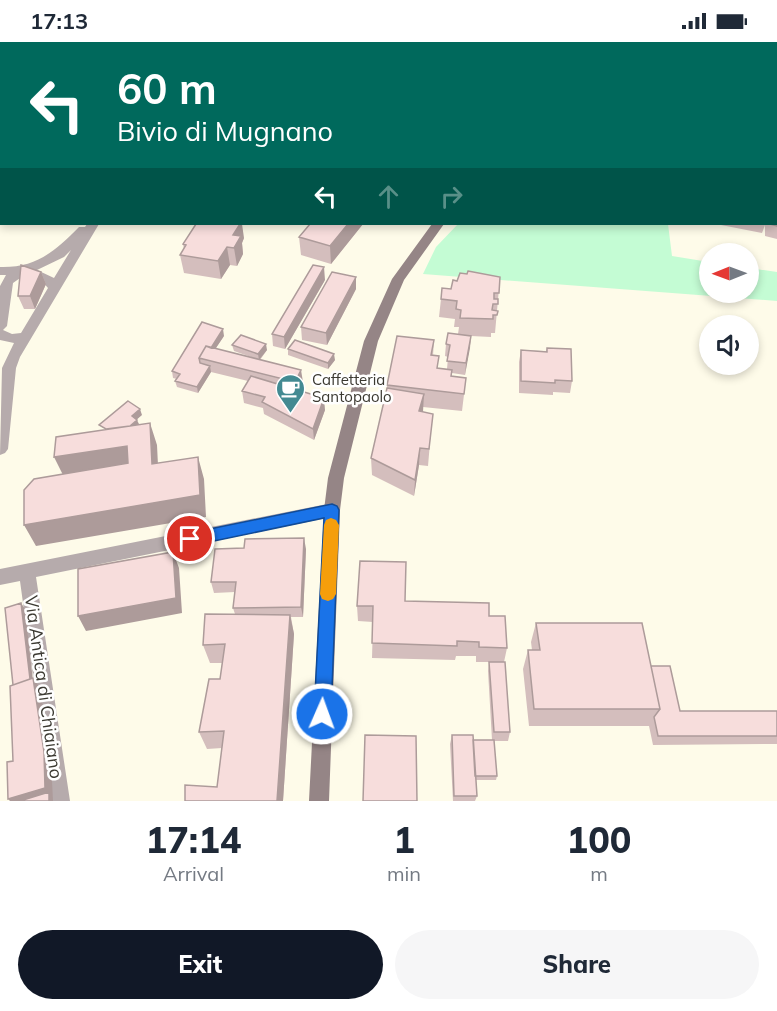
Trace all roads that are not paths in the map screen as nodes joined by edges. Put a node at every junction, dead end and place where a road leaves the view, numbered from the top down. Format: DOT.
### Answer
graph roads {
  1 [pos="88,225"];
  2 [pos="92,225"];
  3 [pos="437,225"];
  4 [pos="0,271"];
  5 [pos="19,272"];
  6 [pos="54,288"];
  7 [pos="0,326"];
  8 [pos="0,334"];
  9 [pos="25,337"];
  10 [pos="0,448"];
  11 [pos="332,510"];
  12 [pos="27,572"];
  13 [pos="0,577"];
  14 [pos="60,801"];
  15 [pos="319,801"];
  1 -- 5 [label="street"];
  2 -- 6 [label="street"];
  3 -- 11 [label="main road"];
  4 -- 5 [label="street"];
  5 -- 6 [label="street"];
  5 -- 7 [label="street"];
  6 -- 9 [label="street"];
  8 -- 9 [label="street"];
  9 -- 10 [label="street"];
  11 -- 12 [label="street"];
  11 -- 15 [label="main road"];
  12 -- 13 [label="street"];
  12 -- 14 [label="street, Via Antica di Chiaiano"];
}
